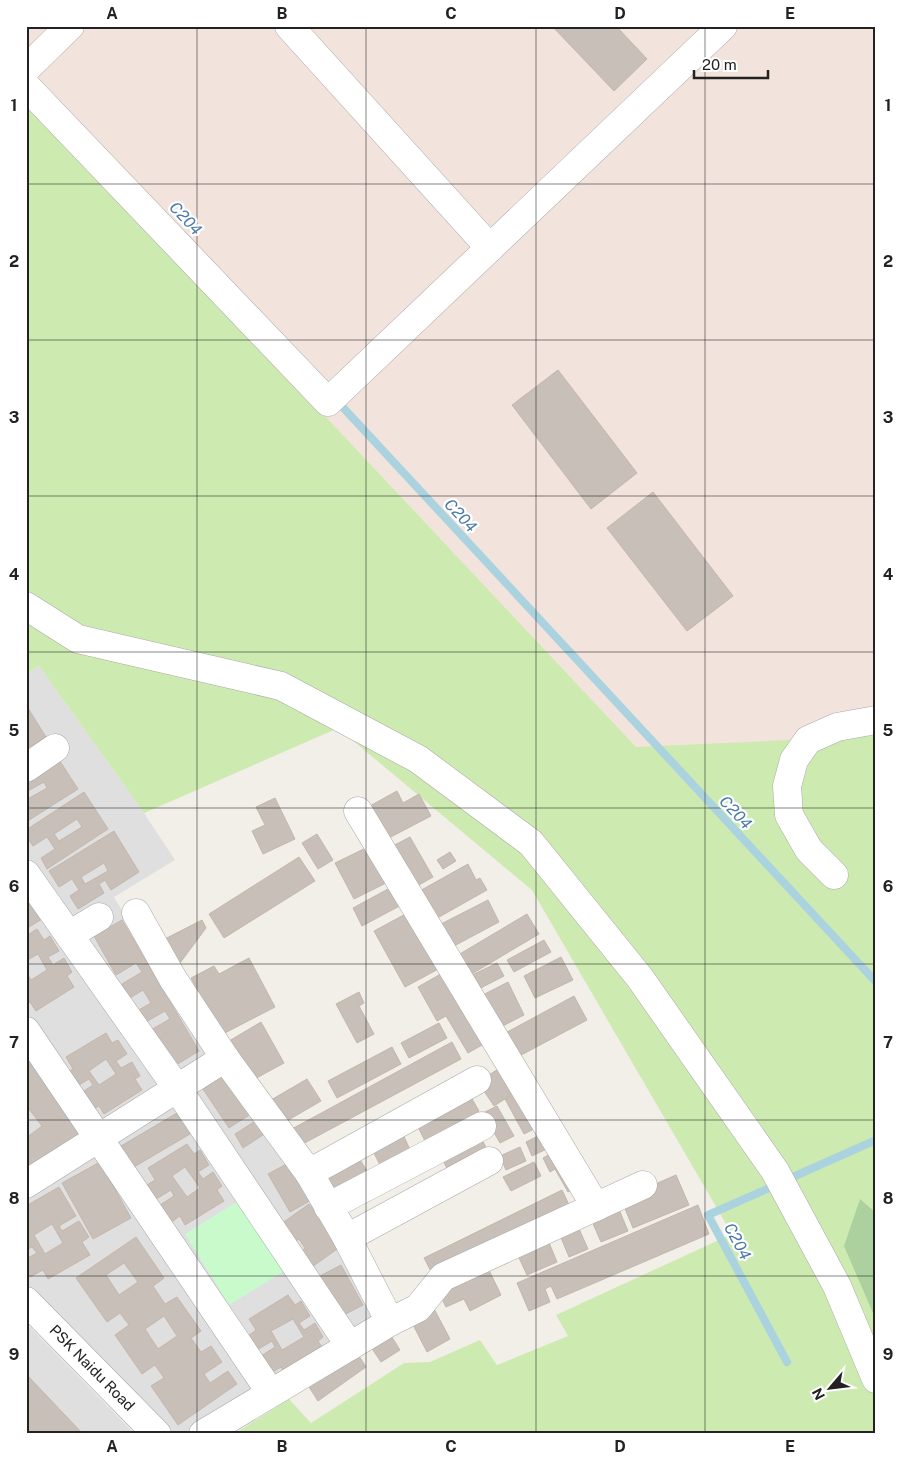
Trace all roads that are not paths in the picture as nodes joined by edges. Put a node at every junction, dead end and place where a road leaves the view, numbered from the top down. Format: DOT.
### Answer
graph roads {
  1 [pos="70,26"];
  2 [pos="288,26"];
  3 [pos="723,26"];
  4 [pos="31,64"];
  5 [pos="26,86"];
  6 [pos="490,248"];
  7 [pos="26,606"];
  8 [pos="876,720"];
  9 [pos="55,748"];
  10 [pos="26,768"];
  11 [pos="358,810"];
  12 [pos="26,874"];
  13 [pos="834,875"];
  14 [pos="136,913"];
  15 [pos="99,917"];
  16 [pos="69,935"];
  17 [pos="26,1031"];
  18 [pos="225,1058"];
  19 [pos="477,1080"];
  20 [pos="177,1088"];
  21 [pos="482,1126"];
  22 [pos="99,1137"];
  23 [pos="489,1161"];
  24 [pos="309,1173"];
  25 [pos="26,1184"];
  26 [pos="643,1185"];
  27 [pos="328,1207"];
  28 [pos="596,1207"];
  29 [pos="347,1238"];
  30 [pos="26,1302"];
  31 [pos="390,1322"];
  32 [pos="350,1346"];
  33 [pos="876,1379"];
  34 [pos="271,1393"];
  35 [pos="157,1434"];
  36 [pos="203,1434"];
  1 -- 4 [label="street"];
  2 -- 6 [label="street"];
  3 -- 6 [label="street"];
  5 -- 6 [label="street"];
  7 -- 33 [label="street"];
  8 -- 13 [label="street"];
  9 -- 10 [label="street"];
  11 -- 28 [label="street"];
  12 -- 16 [label="street"];
  14 -- 18 [label="street"];
  15 -- 16 [label="street"];
  16 -- 20 [label="street"];
  17 -- 22 [label="street"];
  18 -- 20 [label="street"];
  18 -- 24 [label="street"];
  19 -- 24 [label="street"];
  20 -- 22 [label="street"];
  20 -- 32 [label="street"];
  21 -- 27 [label="street"];
  22 -- 25 [label="street"];
  22 -- 34 [label="street"];
  23 -- 29 [label="street"];
  24 -- 27 [label="street"];
  26 -- 28 [label="street"];
  27 -- 29 [label="street"];
  28 -- 31 [label="street"];
  29 -- 31 [label="street"];
  30 -- 35 [label="street, PSK Naidu Road"];
  31 -- 32 [label="street"];
  32 -- 34 [label="street"];
  34 -- 36 [label="street"];
}
